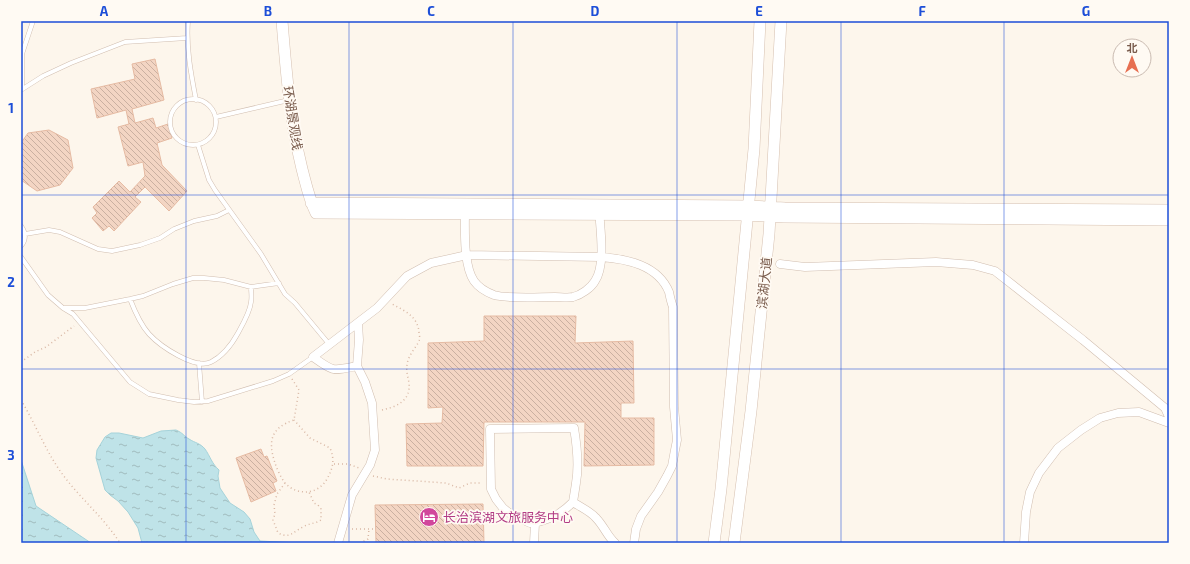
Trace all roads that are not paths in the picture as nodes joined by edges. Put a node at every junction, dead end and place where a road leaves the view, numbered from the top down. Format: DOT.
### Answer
graph roads {
  1 [pos="33,21"];
  2 [pos="188,21"];
  3 [pos="282,21"];
  4 [pos="760,21"];
  5 [pos="781,21"];
  6 [pos="187,38"];
  7 [pos="22,89"];
  8 [pos="196,100"];
  9 [pos="289,100"];
  10 [pos="216,117"];
  11 [pos="198,144"];
  12 [pos="465,209"];
  13 [pos="229,210"];
  14 [pos="599,210"];
  15 [pos="748,210"];
  16 [pos="1169,210"];
  17 [pos="770,211"];
  18 [pos="1169,220"];
  19 [pos="21,226"];
  20 [pos="25,234"];
  21 [pos="21,246"];
  22 [pos="467,255"];
  23 [pos="601,256"];
  24 [pos="21,257"];
  25 [pos="780,264"];
  26 [pos="279,283"];
  27 [pos="251,287"];
  28 [pos="130,299"];
  29 [pos="63,308"];
  30 [pos="358,323"];
  31 [pos="329,344"];
  32 [pos="313,357"];
  33 [pos="199,363"];
  34 [pos="357,366"];
  35 [pos="202,402"];
  36 [pos="1169,417"];
  37 [pos="1169,423"];
  38 [pos="573,502"];
  39 [pos="535,523"];
  40 [pos="338,543"];
  41 [pos="534,543"];
  42 [pos="615,543"];
  43 [pos="634,543"];
  44 [pos="714,543"];
  45 [pos="734,543"];
  46 [pos="1024,543"];
  1 -- 7 [label="lane"];
  2 -- 6 [label="lane"];
  3 -- 9 [label="street, 环湖景观线"];
  4 -- 15 [label="street, 滨湖大道"];
  5 -- 17 [label="street, 滨湖大道"];
  6 -- 7 [label="lane"];
  6 -- 8 [label="lane"];
  8 -- 10 [label="lane"];
  8 -- 11 [label="lane"];
  9 -- 10 [label="lane"];
  9 -- 12 [label="street, 环湖景观线"];
  10 -- 11 [label="lane"];
  11 -- 13 [label="lane"];
  12 -- 14 [label="street"];
  12 -- 22 [label="street"];
  13 -- 20 [label="lane"];
  13 -- 26 [label="lane"];
  14 -- 15 [label="street"];
  14 -- 23 [label="street"];
  15 -- 17 [label="street"];
  15 -- 44 [label="street, 滨湖大道"];
  16 -- 17 [label="street"];
  17 -- 18 [label="street"];
  17 -- 45 [label="street, 滨湖大道"];
  19 -- 20 [label="lane"];
  20 -- 21 [label="lane"];
  22 -- 23 [label="street"];
  22 -- 23 [label="street"];
  22 -- 30 [label="street"];
  23 -- 43 [label="street"];
  24 -- 29 [label="lane"];
  25 -- 36 [label="street"];
  26 -- 27 [label="lane"];
  26 -- 31 [label="lane"];
  27 -- 28 [label="lane"];
  27 -- 33 [label="lane"];
  28 -- 29 [label="lane"];
  28 -- 33 [label="lane"];
  29 -- 35 [label="lane"];
  30 -- 31 [label="street"];
  30 -- 34 [label="street"];
  31 -- 32 [label="street"];
  32 -- 34 [label="street"];
  32 -- 35 [label="lane"];
  33 -- 35 [label="lane"];
  34 -- 40 [label="street"];
  37 -- 46 [label="street"];
  38 -- 39 [label="street"];
  38 -- 39 [label="street"];
  38 -- 42 [label="street"];
  39 -- 41 [label="street"];
}
